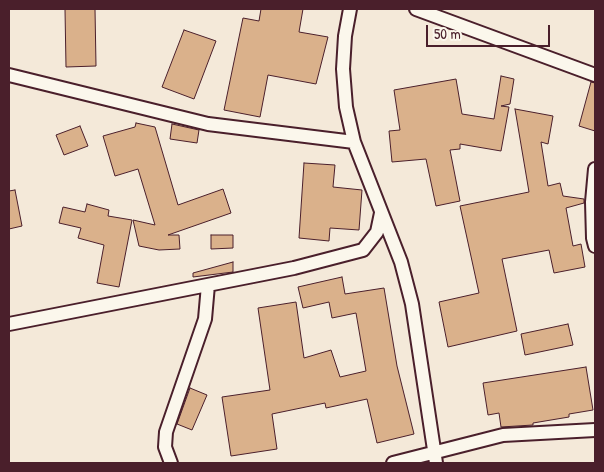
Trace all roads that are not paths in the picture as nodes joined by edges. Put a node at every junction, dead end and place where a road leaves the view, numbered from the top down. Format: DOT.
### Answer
graph roads {
  1 [pos="350,9"];
  2 [pos="416,9"];
  3 [pos="9,74"];
  4 [pos="595,75"];
  5 [pos="354,142"];
  6 [pos="595,169"];
  7 [pos="381,213"];
  8 [pos="595,246"];
  9 [pos="208,285"];
  10 [pos="9,324"];
  11 [pos="595,430"];
  12 [pos="435,458"];
  13 [pos="171,463"];
  14 [pos="393,463"];
  1 -- 5 [label="street"];
  2 -- 4 [label="street"];
  3 -- 5 [label="street"];
  5 -- 7 [label="street"];
  6 -- 8 [label="street"];
  7 -- 9 [label="street"];
  7 -- 12 [label="street"];
  9 -- 10 [label="street"];
  9 -- 13 [label="street"];
  11 -- 12 [label="street"];
  12 -- 14 [label="street"];
}
